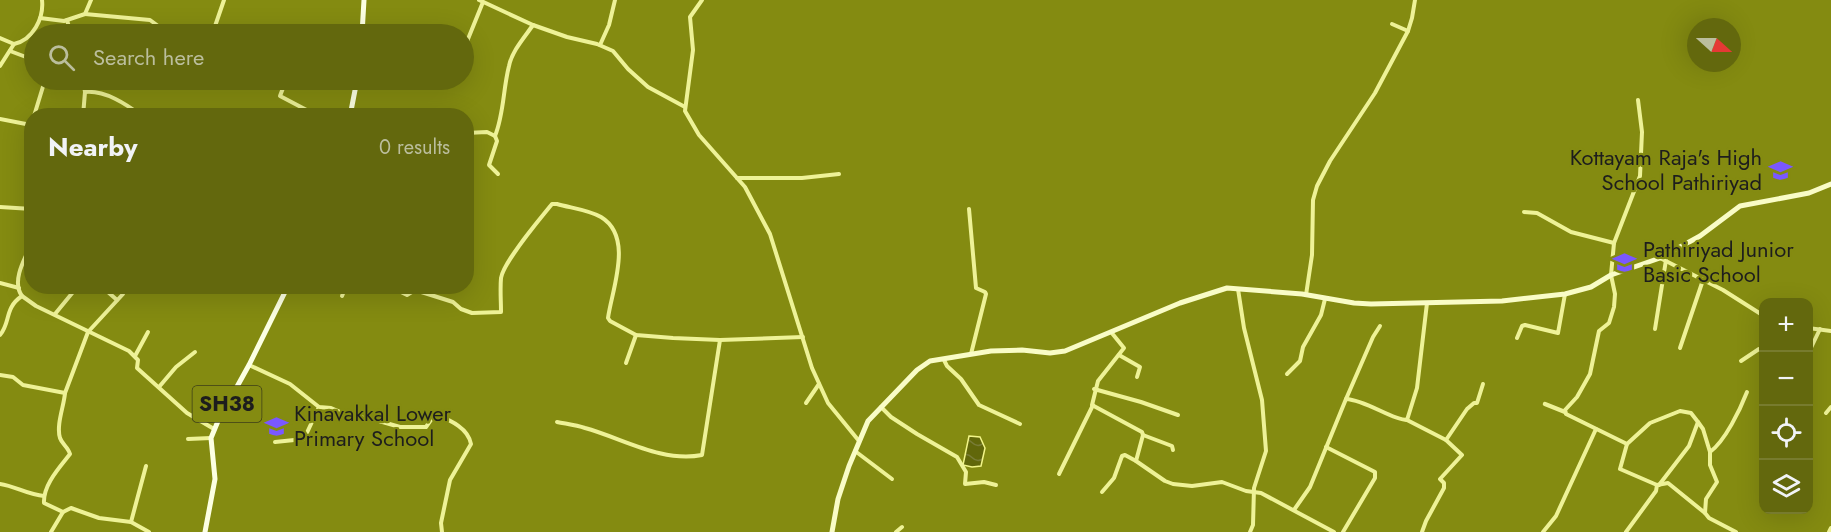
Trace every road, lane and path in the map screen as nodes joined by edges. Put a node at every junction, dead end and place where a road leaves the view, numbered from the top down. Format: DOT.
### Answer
graph roads {
  1 [pos="42,0"];
  2 [pos="91,0"];
  3 [pos="224,0"];
  4 [pos="364,0"];
  5 [pos="615,0"];
  6 [pos="702,0"];
  7 [pos="1415,0"];
  8 [pos="481,1"];
  9 [pos="85,14"];
  10 [pos="40,18"];
  11 [pos="66,20"];
  12 [pos="36,24"];
  13 [pos="67,24"];
  14 [pos="155,24"];
  15 [pos="216,24"];
  16 [pos="363,24"];
  17 [pos="473,24"];
  18 [pos="1392,24"];
  19 [pos="533,25"];
  20 [pos="1407,31"];
  21 [pos="0,38"];
  22 [pos="24,39"];
  23 [pos="14,44"];
  24 [pos="600,45"];
  25 [pos="10,51"];
  26 [pos="24,56"];
  27 [pos="0,66"];
  28 [pos="42,90"];
  29 [pos="84,90"];
  30 [pos="89,90"];
  31 [pos="282,90"];
  32 [pos="355,90"];
  33 [pos="1638,100"];
  34 [pos="685,107"];
  35 [pos="36,108"];
  36 [pos="83,108"];
  37 [pos="130,108"];
  38 [pos="303,108"];
  39 [pos="352,108"];
  40 [pos="0,119"];
  41 [pos="24,124"];
  42 [pos="474,133"];
  43 [pos="495,136"];
  44 [pos="498,174"];
  45 [pos="839,174"];
  46 [pos="736,178"];
  47 [pos="1831,184"];
  48 [pos="0,207"];
  49 [pos="24,208"];
  50 [pos="969,209"];
  51 [pos="1524,212"];
  52 [pos="1614,243"];
  53 [pos="1663,259"];
  54 [pos="24,261"];
  55 [pos="1611,275"];
  56 [pos="1703,280"];
  57 [pos="0,283"];
  58 [pos="19,288"];
  59 [pos="1238,289"];
  60 [pos="71,294"];
  61 [pos="110,294"];
  62 [pos="123,294"];
  63 [pos="284,294"];
  64 [pos="428,294"];
  65 [pos="1565,294"];
  66 [pos="1306,295"];
  67 [pos="22,296"];
  68 [pos="1325,299"];
  69 [pos="117,300"];
  70 [pos="1427,303"];
  71 [pos="1759,313"];
  72 [pos="55,314"];
  73 [pos="1380,326"];
  74 [pos="1813,328"];
  75 [pos="1655,329"];
  76 [pos="1820,329"];
  77 [pos="1831,331"];
  78 [pos="88,332"];
  79 [pos="148,332"];
  80 [pos="1111,332"];
  81 [pos="0,335"];
  82 [pos="636,335"];
  83 [pos="803,337"];
  84 [pos="1517,338"];
  85 [pos="720,340"];
  86 [pos="1680,348"];
  87 [pos="1759,349"];
  88 [pos="195,351"];
  89 [pos="1810,352"];
  90 [pos="971,354"];
  91 [pos="1119,355"];
  92 [pos="135,356"];
  93 [pos="944,360"];
  94 [pos="1741,361"];
  95 [pos="626,363"];
  96 [pos="249,365"];
  97 [pos="1287,374"];
  98 [pos="0,375"];
  99 [pos="1137,377"];
  100 [pos="819,383"];
  101 [pos="1483,384"];
  102 [pos="159,387"];
  103 [pos="1094,389"];
  104 [pos="1747,392"];
  105 [pos="66,393"];
  106 [pos="1346,399"];
  107 [pos="806,403"];
  108 [pos="1545,404"];
  109 [pos="1093,405"];
  110 [pos="880,406"];
  111 [pos="319,407"];
  112 [pos="1831,407"];
  113 [pos="1565,412"];
  114 [pos="1826,413"];
  115 [pos="1178,415"];
  116 [pos="1407,420"];
  117 [pos="557,422"];
  118 [pos="1698,422"];
  119 [pos="1020,424"];
  120 [pos="214,429"];
  121 [pos="1597,429"];
  122 [pos="1143,435"];
  123 [pos="211,438"];
  124 [pos="188,439"];
  125 [pos="1446,440"];
  126 [pos="860,441"];
  127 [pos="275,442"];
  128 [pos="1627,444"];
  129 [pos="1326,447"];
  130 [pos="1173,450"];
  131 [pos="855,451"];
  132 [pos="1710,452"];
  133 [pos="1136,461"];
  134 [pos="146,466"];
  135 [pos="1059,474"];
  136 [pos="892,479"];
  137 [pos="0,484"];
  138 [pos="996,485"];
  139 [pos="1658,485"];
  140 [pos="1102,492"];
  141 [pos="1254,492"];
  142 [pos="44,496"];
  143 [pos="1294,510"];
  144 [pos="63,512"];
  145 [pos="1705,513"];
  146 [pos="131,522"];
  147 [pos="139,526"];
  148 [pos="902,527"];
  149 [pos="1831,528"];
  150 [pos="51,532"];
  151 [pos="134,532"];
  152 [pos="149,532"];
  153 [pos="205,532"];
  154 [pos="442,532"];
  155 [pos="832,532"];
  156 [pos="896,532"];
  157 [pos="1250,532"];
  158 [pos="1334,532"];
  159 [pos="1343,532"];
  160 [pos="1422,532"];
  161 [pos="1543,532"];
  162 [pos="1626,532"];
  163 [pos="1736,532"];
  164 [pos="1829,532"];
  1 -- 10 [label="street"];
  2 -- 9 [label="street"];
  3 -- 15 [label="street"];
  4 -- 16 [label="main road"];
  5 -- 24 [label="street"];
  6 -- 34 [label="street"];
  7 -- 20 [label="street"];
  8 -- 17 [label="street"];
  8 -- 19 [label="street"];
  9 -- 11 [label="street"];
  9 -- 14 [label="street"];
  10 -- 11 [label="street"];
  10 -- 12 [label="street"];
  11 -- 13 [label="street"];
  18 -- 20 [label="street"];
  19 -- 24 [label="street"];
  19 -- 43 [label="street"];
  20 -- 66 [label="street"];
  21 -- 23 [label="street"];
  22 -- 23 [label="street"];
  23 -- 25 [label="street"];
  24 -- 34 [label="street"];
  25 -- 26 [label="street"];
  25 -- 27 [label="street"];
  28 -- 35 [label="street"];
  29 -- 36 [label="street"];
  30 -- 37 [label="street"];
  31 -- 38 [label="street"];
  32 -- 39 [label="main road"];
  33 -- 52 [label="street"];
  34 -- 46 [label="street"];
  40 -- 41 [label="street"];
  42 -- 43 [label="street"];
  43 -- 44 [label="street"];
  45 -- 46 [label="street"];
  46 -- 83 [label="street"];
  47 -- 53 [label="main road"];
  48 -- 49 [label="street"];
  50 -- 90 [label="street"];
  51 -- 52 [label="street"];
  52 -- 55 [label="street"];
  53 -- 55 [label="main road"];
  53 -- 56 [label="street"];
  53 -- 75 [label="street"];
  54 -- 58 [label="street"];
  55 -- 65 [label="main road"];
  55 -- 113 [label="street"];
  56 -- 71 [label="street"];
  56 -- 86 [label="street"];
  57 -- 58 [label="street"];
  58 -- 67 [label="street"];
  59 -- 66 [label="main road"];
  59 -- 80 [label="main road"];
  59 -- 141 [label="street"];
  60 -- 72 [label="street"];
  61 -- 69 [label="street"];
  62 -- 69 [label="street"];
  63 -- 96 [label="main road, SH38"];
  64 -- 82 [label="street"];
  65 -- 70 [label="main road"];
  65 -- 84 [label="street"];
  66 -- 68 [label="main road"];
  67 -- 72 [label="street"];
  67 -- 81 [label="street"];
  68 -- 70 [label="main road"];
  68 -- 97 [label="street"];
  69 -- 78 [label="street"];
  70 -- 116 [label="street"];
  72 -- 78 [label="street"];
  73 -- 106 [label="street"];
  74 -- 76 [label="street"];
  76 -- 77 [label="street"];
  76 -- 89 [label="street"];
  78 -- 92 [label="street"];
  78 -- 105 [label="street"];
  79 -- 92 [label="street"];
  80 -- 90 [label="main road"];
  80 -- 91 [label="street"];
  82 -- 85 [label="street"];
  82 -- 95 [label="street"];
  83 -- 85 [label="street"];
  83 -- 100 [label="street"];
  85 -- 117 [label="street"];
  87 -- 94 [label="street"];
  88 -- 102 [label="street"];
  90 -- 93 [label="main road"];
  91 -- 99 [label="street"];
  91 -- 103 [label="street"];
  92 -- 102 [label="street"];
  93 -- 110 [label="main road"];
  93 -- 119 [label="street"];
  96 -- 111 [label="street"];
  96 -- 120 [label="main road, SH38"];
  98 -- 105 [label="street"];
  100 -- 107 [label="street"];
  100 -- 126 [label="street"];
  101 -- 125 [label="street"];
  102 -- 120 [label="street"];
  103 -- 109 [label="street"];
  103 -- 115 [label="street"];
  104 -- 132 [label="street"];
  105 -- 142 [label="street"];
  106 -- 116 [label="street"];
  106 -- 129 [label="street"];
  108 -- 113 [label="street"];
  109 -- 122 [label="street"];
  109 -- 135 [label="street"];
  110 -- 126 [label="main road"];
  110 -- 138 [label="street"];
  111 -- 127 [label="street"];
  111 -- 154 [label="street"];
  112 -- 114 [label="street"];
  113 -- 121 [label="street"];
  116 -- 125 [label="street"];
  118 -- 128 [label="street"];
  118 -- 132 [label="street"];
  118 -- 139 [label="street"];
  120 -- 123 [label="main road, SH38"];
  121 -- 128 [label="street"];
  121 -- 161 [label="street"];
  122 -- 130 [label="street"];
  122 -- 133 [label="street"];
  123 -- 124 [label="street"];
  123 -- 153 [label="main road, SH38"];
  125 -- 160 [label="street"];
  126 -- 131 [label="main road"];
  128 -- 139 [label="street"];
  129 -- 143 [label="street"];
  129 -- 159 [label="street"];
  131 -- 136 [label="street"];
  131 -- 155 [label="main road"];
  132 -- 145 [label="street"];
  133 -- 140 [label="street"];
  133 -- 141 [label="street"];
  134 -- 146 [label="street"];
  137 -- 142 [label="street"];
  139 -- 145 [label="street"];
  139 -- 162 [label="street"];
  141 -- 143 [label="street"];
  141 -- 157 [label="street"];
  142 -- 144 [label="street"];
  143 -- 158 [label="street"];
  144 -- 146 [label="street"];
  144 -- 150 [label="street"];
  145 -- 163 [label="street"];
  146 -- 147 [label="street"];
  147 -- 151 [label="street"];
  147 -- 152 [label="street"];
  148 -- 156 [label="street"];
  149 -- 164 [label="street"];
}
